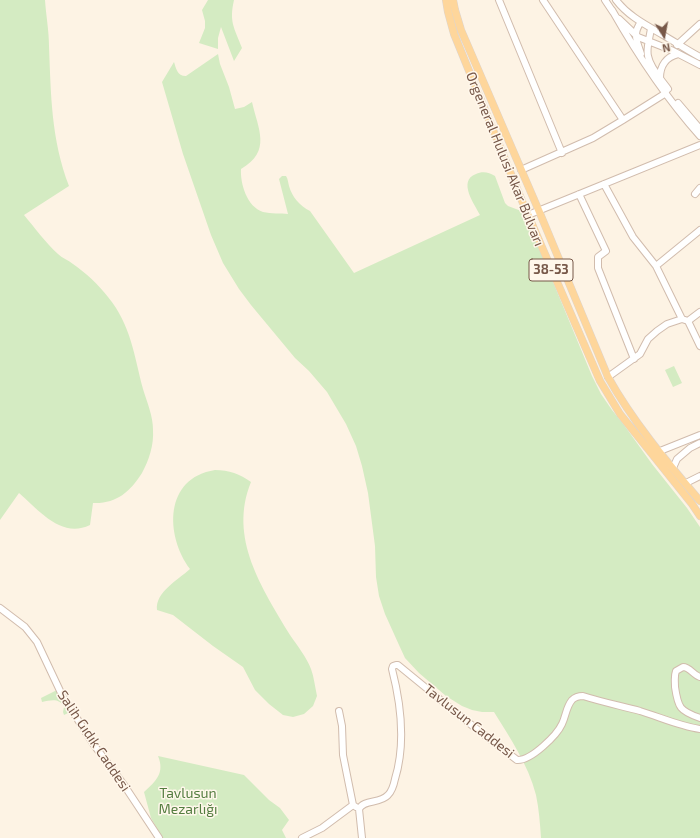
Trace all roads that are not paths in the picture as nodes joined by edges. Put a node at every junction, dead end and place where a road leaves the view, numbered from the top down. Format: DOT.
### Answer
graph roads {
  1 [pos="446,0"];
  2 [pos="453,0"];
  3 [pos="499,0"];
  4 [pos="543,0"];
  5 [pos="605,0"];
  6 [pos="616,0"];
  7 [pos="612,10"];
  8 [pos="641,22"];
  9 [pos="700,24"];
  10 [pos="651,28"];
  11 [pos="635,34"];
  12 [pos="649,41"];
  13 [pos="677,45"];
  14 [pos="678,54"];
  15 [pos="700,57"];
  16 [pos="642,60"];
  17 [pos="700,65"];
  18 [pos="660,78"];
  19 [pos="666,93"];
  20 [pos="624,120"];
  21 [pos="700,129"];
  22 [pos="700,136"];
  23 [pos="700,145"];
  24 [pos="562,153"];
  25 [pos="521,170"];
  26 [pos="604,184"];
  27 [pos="700,188"];
  28 [pos="578,194"];
  29 [pos="695,194"];
  30 [pos="539,211"];
  31 [pos="528,216"];
  32 [pos="700,230"];
  33 [pos="656,266"];
  34 [pos="700,312"];
  35 [pos="685,320"];
  36 [pos="700,346"];
  37 [pos="634,359"];
  38 [pos="608,377"];
  39 [pos="700,435"];
  40 [pos="700,443"];
  41 [pos="660,451"];
  42 [pos="673,468"];
  43 [pos="700,476"];
  44 [pos="686,483"];
  45 [pos="700,501"];
  46 [pos="700,516"];
  47 [pos="0,608"];
  48 [pos="700,677"];
  49 [pos="339,710"];
  50 [pos="700,718"];
  51 [pos="700,729"];
  52 [pos="353,805"];
  53 [pos="360,807"];
  54 [pos="159,838"];
  55 [pos="302,838"];
  56 [pos="362,838"];
  1 -- 31 [label="main road, Orgeneral Hulusi Akar Bulvarı / 38-53"];
  2 -- 25 [label="main road, Orgeneral Hulusi Akar Bulvarı"];
  3 -- 24 [label="street"];
  4 -- 20 [label="street"];
  5 -- 7 [label="street"];
  6 -- 8 [label="street"];
  7 -- 11 [label="street"];
  7 -- 16 [label="street"];
  8 -- 10 [label="street"];
  8 -- 11 [label="street"];
  9 -- 13 [label="street"];
  10 -- 12 [label="street"];
  10 -- 13 [label="street"];
  11 -- 12 [label="street"];
  11 -- 16 [label="street"];
  12 -- 14 [label="street"];
  12 -- 18 [label="street"];
  13 -- 15 [label="street"];
  14 -- 17 [label="street"];
  14 -- 18 [label="street"];
  16 -- 19 [label="street"];
  18 -- 21 [label="street"];
  19 -- 20 [label="street"];
  19 -- 22 [label="street"];
  20 -- 24 [label="street"];
  23 -- 26 [label="street"];
  24 -- 25 [label="street"];
  25 -- 30 [label="main road, Orgeneral Hulusi Akar Bulvarı"];
  26 -- 28 [label="street"];
  26 -- 33 [label="street"];
  27 -- 29 [label="street"];
  28 -- 30 [label="street"];
  28 -- 37 [label="street"];
  30 -- 31 [label="street"];
  30 -- 38 [label="main road, Orgeneral Hulusi Akar Bulvarı"];
  31 -- 46 [label="main road, Orgeneral Hulusi Akar Bulvarı / 38-53"];
  32 -- 33 [label="street"];
  33 -- 35 [label="street"];
  34 -- 35 [label="street"];
  35 -- 36 [label="street"];
  35 -- 37 [label="street"];
  37 -- 38 [label="street"];
  38 -- 41 [label="main road, Orgeneral Hulusi Akar Bulvarı"];
  39 -- 41 [label="street"];
  40 -- 42 [label="street"];
  41 -- 42 [label="main road, Orgeneral Hulusi Akar Bulvarı"];
  42 -- 44 [label="main road, Orgeneral Hulusi Akar Bulvarı"];
  43 -- 44 [label="street"];
  44 -- 45 [label="main road, Orgeneral Hulusi Akar Bulvarı"];
  47 -- 54 [label="street, Salih Gıdık Caddesi"];
  48 -- 50 [label="street"];
  49 -- 52 [label="street"];
  51 -- 53 [label="street, Tavlusun Caddesi"];
  52 -- 53 [label="street"];
  52 -- 55 [label="street"];
  53 -- 56 [label="street"];
}
